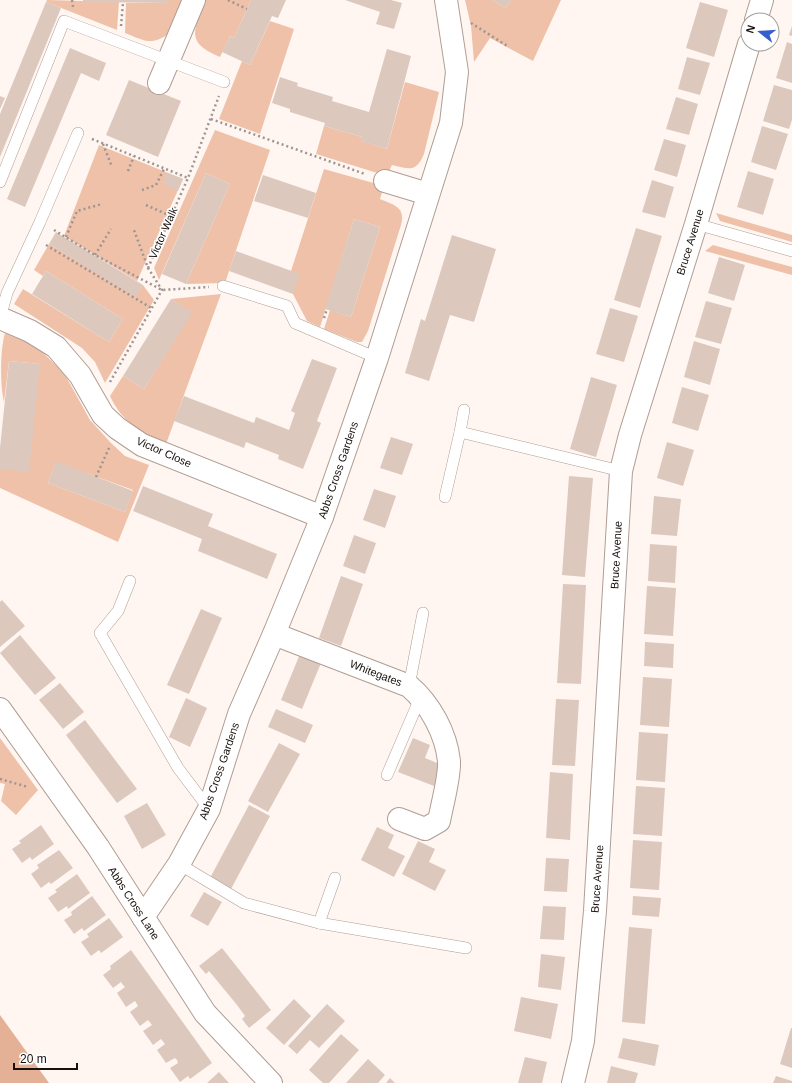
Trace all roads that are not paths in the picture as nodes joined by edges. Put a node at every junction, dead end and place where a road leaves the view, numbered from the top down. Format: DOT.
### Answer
graph roads {
  1 [pos="194,0"];
  2 [pos="762,0"];
  3 [pos="447,5"];
  4 [pos="758,12"];
  5 [pos="747,52"];
  6 [pos="167,62"];
  7 [pos="224,82"];
  8 [pos="159,83"];
  9 [pos="78,133"];
  10 [pos="0,182"];
  11 [pos="386,182"];
  12 [pos="428,194"];
  13 [pos="696,224"];
  14 [pos="792,251"];
  15 [pos="223,286"];
  16 [pos="0,318"];
  17 [pos="377,358"];
  18 [pos="464,410"];
  19 [pos="460,432"];
  20 [pos="621,471"];
  21 [pos="445,497"];
  22 [pos="322,517"];
  23 [pos="130,582"];
  24 [pos="422,613"];
  25 [pos="274,634"];
  26 [pos="415,691"];
  27 [pos="2,714"];
  28 [pos="387,775"];
  29 [pos="209,809"];
  30 [pos="399,819"];
  31 [pos="179,864"];
  32 [pos="334,878"];
  33 [pos="143,917"];
  34 [pos="319,923"];
  35 [pos="466,948"];
  36 [pos="271,1083"];
  37 [pos="573,1083"];
  1 -- 6 [label="street"];
  2 -- 4 [label="street"];
  3 -- 12 [label="street, Abbs Cross Gardens"];
  5 -- 13 [label="street, Bruce Avenue"];
  6 -- 7 [label="lane"];
  6 -- 8 [label="street"];
  6 -- 10 [label="lane"];
  9 -- 16 [label="lane"];
  11 -- 12 [label="street"];
  12 -- 17 [label="street, Abbs Cross Gardens"];
  13 -- 14 [label="lane"];
  13 -- 20 [label="street, Bruce Avenue"];
  15 -- 17 [label="lane"];
  16 -- 22 [label="street, Victor Close"];
  17 -- 22 [label="street, Abbs Cross Gardens"];
  18 -- 19 [label="lane"];
  19 -- 20 [label="lane"];
  19 -- 21 [label="lane"];
  20 -- 37 [label="street, Bruce Avenue"];
  22 -- 25 [label="street, Abbs Cross Gardens"];
  23 -- 29 [label="lane"];
  24 -- 26 [label="lane"];
  25 -- 26 [label="street, Whitegates"];
  25 -- 29 [label="street, Abbs Cross Gardens"];
  26 -- 28 [label="lane"];
  26 -- 30 [label="street"];
  27 -- 33 [label="street, Abbs Cross Lane"];
  29 -- 31 [label="street, Abbs Cross Gardens"];
  31 -- 33 [label="street, Abbs Cross Gardens"];
  31 -- 34 [label="lane"];
  32 -- 34 [label="lane"];
  33 -- 36 [label="street, Abbs Cross Lane"];
  34 -- 35 [label="lane"];
}
